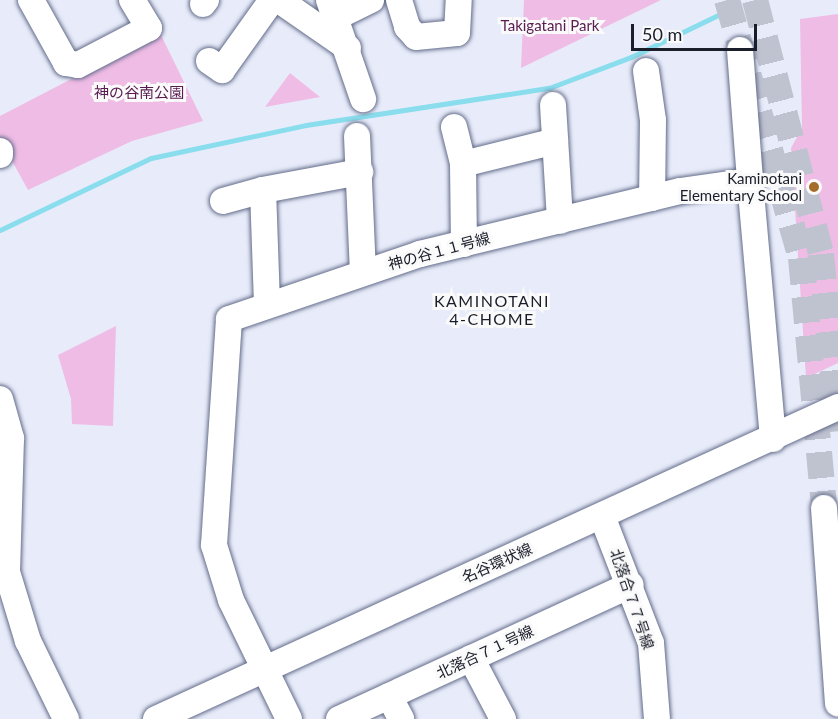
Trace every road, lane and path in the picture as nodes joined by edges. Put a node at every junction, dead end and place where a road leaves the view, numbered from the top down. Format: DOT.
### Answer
graph roads {
  1 [pos="31,0"];
  2 [pos="132,0"];
  3 [pos="272,0"];
  4 [pos="279,0"];
  5 [pos="371,0"];
  6 [pos="399,0"];
  7 [pos="459,0"];
  8 [pos="333,9"];
  9 [pos="348,48"];
  10 [pos="740,50"];
  11 [pos="209,61"];
  12 [pos="646,71"];
  13 [pos="363,99"];
  14 [pos="553,105"];
  15 [pos="454,127"];
  16 [pos="357,136"];
  17 [pos="555,141"];
  18 [pos="463,164"];
  19 [pos="360,172"];
  20 [pos="750,181"];
  21 [pos="263,190"];
  22 [pos="652,198"];
  23 [pos="223,201"];
  24 [pos="560,221"];
  25 [pos="464,244"];
  26 [pos="363,272"];
  27 [pos="267,304"];
  28 [pos="0,399"];
  29 [pos="838,407"];
  30 [pos="773,439"];
  31 [pos="824,508"];
  32 [pos="602,516"];
  33 [pos="631,585"];
  34 [pos="471,658"];
  35 [pos="261,667"];
  36 [pos="389,696"];
  37 [pos="838,704"];
  38 [pos="66,719"];
  39 [pos="156,719"];
  40 [pos="290,719"];
  41 [pos="339,719"];
  42 [pos="401,719"];
  43 [pos="503,719"];
  44 [pos="657,719"];
  1 -- 2 [label="street"];
  3 -- 11 [label="street"];
  4 -- 9 [label="street"];
  5 -- 8 [label="street"];
  6 -- 7 [label="street"];
  8 -- 9 [label="street"];
  9 -- 13 [label="street"];
  10 -- 20 [label="street"];
  12 -- 22 [label="street"];
  14 -- 17 [label="street"];
  15 -- 18 [label="street"];
  16 -- 19 [label="street"];
  17 -- 18 [label="street"];
  17 -- 24 [label="street"];
  18 -- 25 [label="street"];
  19 -- 21 [label="street"];
  19 -- 26 [label="street"];
  20 -- 22 [label="street, 神の谷１１号線"];
  20 -- 30 [label="street"];
  21 -- 23 [label="street"];
  21 -- 27 [label="street"];
  22 -- 24 [label="street, 神の谷１１号線"];
  24 -- 25 [label="street, 神の谷１１号線"];
  25 -- 26 [label="street, 神の谷１１号線"];
  26 -- 27 [label="street, 神の谷１１号線"];
  27 -- 35 [label="street, 神の谷１１号線"];
  28 -- 38 [label="street"];
  29 -- 30 [label="street, 名谷環状線"];
  30 -- 32 [label="street, 名谷環状線"];
  31 -- 37 [label="street"];
  32 -- 33 [label="street, 北落合７７号線"];
  32 -- 35 [label="street, 名谷環状線"];
  33 -- 34 [label="street, 北落合７１号線"];
  33 -- 44 [label="street, 北落合７７号線"];
  34 -- 36 [label="street, 北落合７１号線"];
  34 -- 43 [label="street"];
  35 -- 39 [label="street, 名谷環状線"];
  35 -- 40 [label="street"];
  36 -- 41 [label="street, 北落合７１号線"];
  36 -- 42 [label="street"];
}
